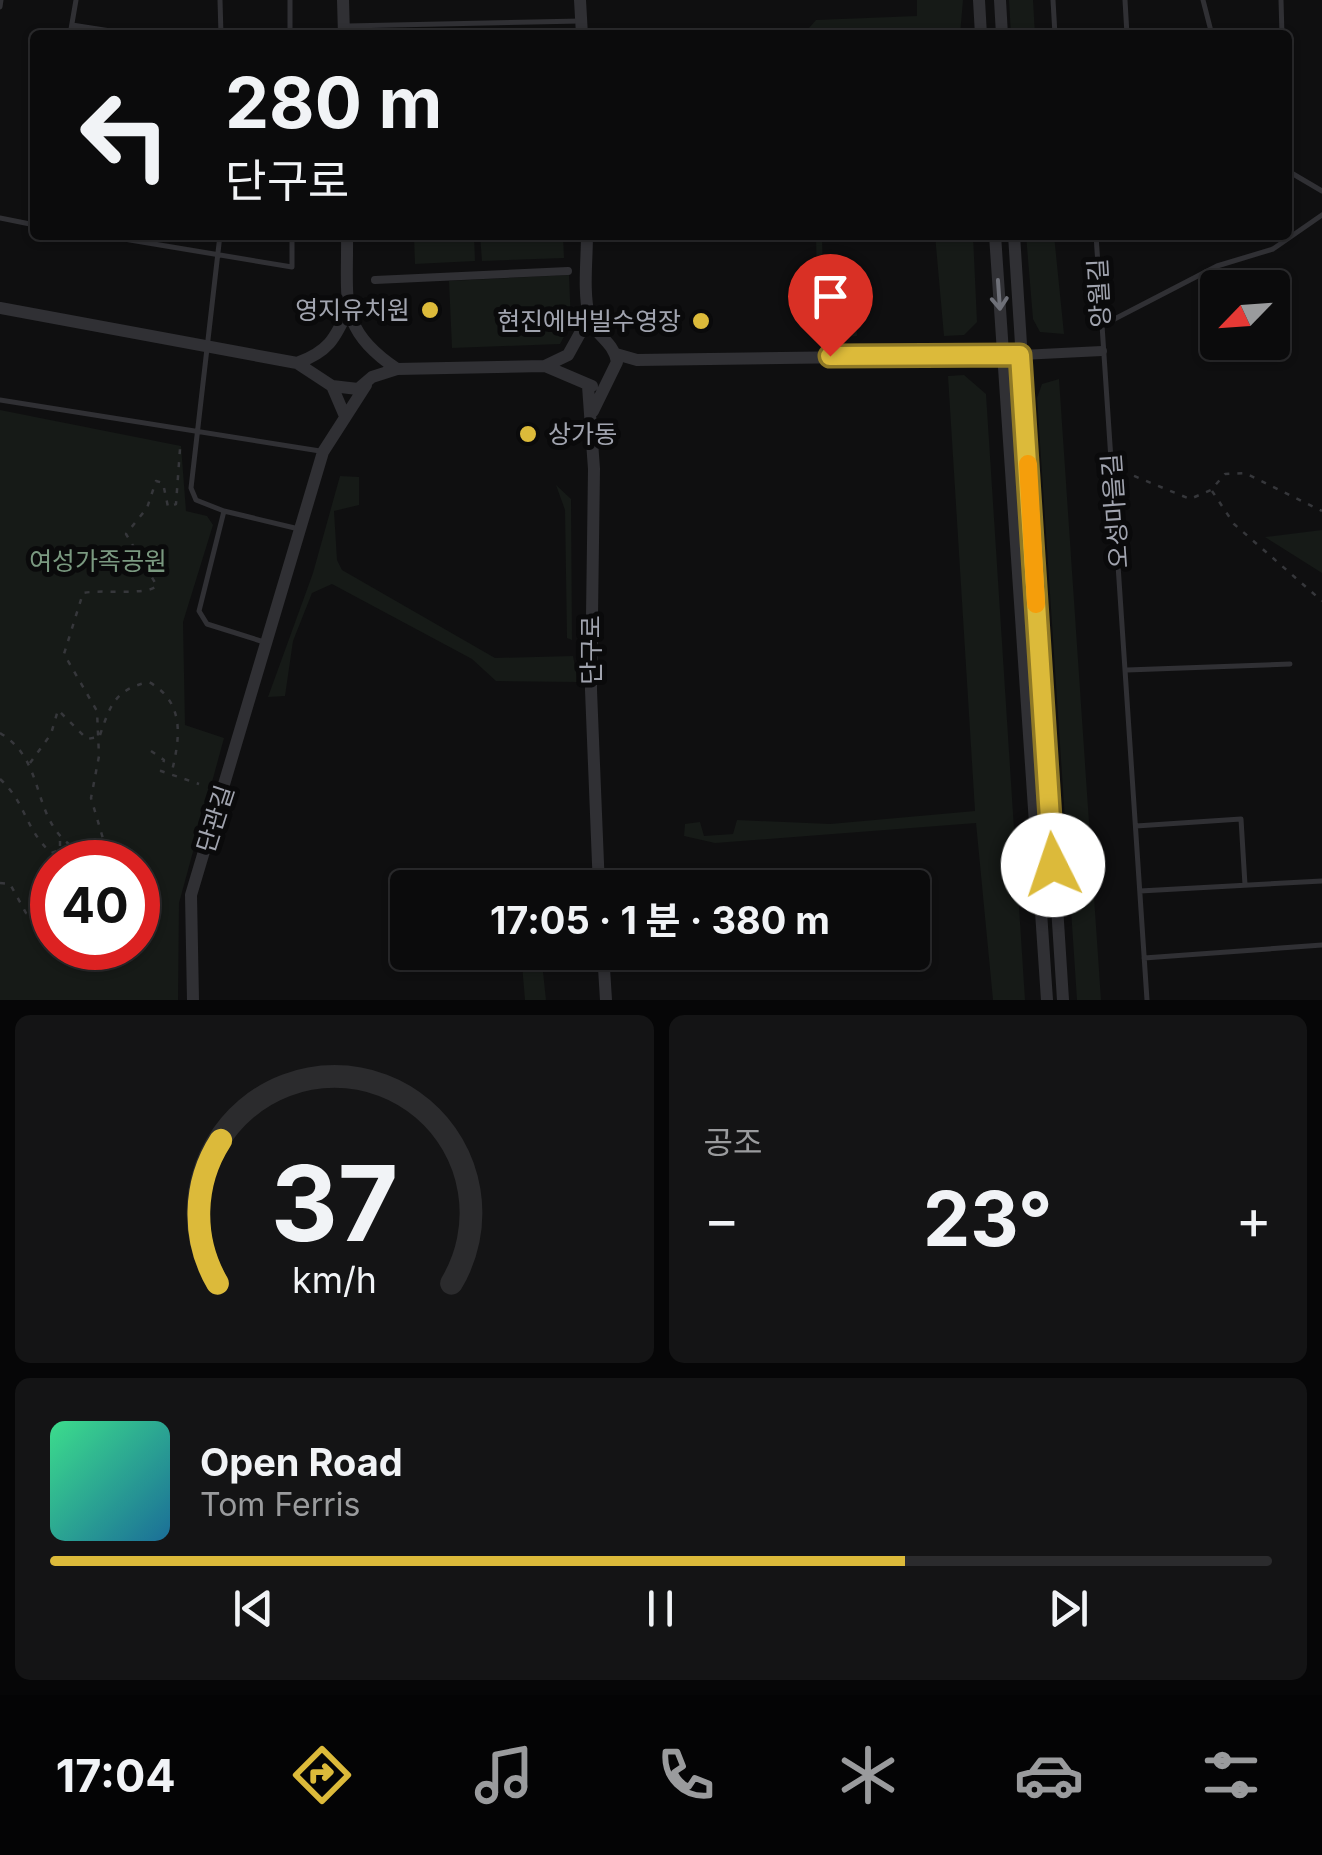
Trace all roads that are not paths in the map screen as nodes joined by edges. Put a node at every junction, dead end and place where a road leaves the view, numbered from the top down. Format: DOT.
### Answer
graph roads {
  1 [pos="76,0"];
  2 [pos="220,0"];
  3 [pos="290,0"];
  4 [pos="344,0"];
  5 [pos="580,0"];
  6 [pos="978,0"];
  7 [pos="1000,0"];
  8 [pos="1053,0"];
  9 [pos="1125,0"];
  10 [pos="1203,0"];
  11 [pos="1280,0"];
  12 [pos="72,24"];
  13 [pos="581,28"];
  14 [pos="71,30"];
  15 [pos="107,30"];
  16 [pos="221,30"];
  17 [pos="290,30"];
  18 [pos="344,30"];
  19 [pos="981,30"];
  20 [pos="1002,30"];
  21 [pos="1055,30"];
  22 [pos="1127,30"];
  23 [pos="1211,30"];
  24 [pos="1282,30"];
  25 [pos="1292,173"];
  26 [pos="1322,191"];
  27 [pos="1322,216"];
  28 [pos="0,218"];
  29 [pos="30,223"];
  30 [pos="1292,237"];
  31 [pos="132,240"];
  32 [pos="220,240"];
  33 [pos="292,240"];
  34 [pos="347,240"];
  35 [pos="587,240"];
  36 [pos="995,240"];
  37 [pos="1014,240"];
  38 [pos="1096,240"];
  39 [pos="1288,240"];
  40 [pos="220,254"];
  41 [pos="568,271"];
  42 [pos="375,280"];
  43 [pos="0,308"];
  44 [pos="348,310"];
  45 [pos="589,317"];
  46 [pos="1101,326"];
  47 [pos="600,338"];
  48 [pos="360,340"];
  49 [pos="335,341"];
  50 [pos="577,342"];
  51 [pos="209,346"];
  52 [pos="1102,351"];
  53 [pos="372,352"];
  54 [pos="323,354"];
  55 [pos="568,354"];
  56 [pos="616,354"];
  57 [pos="1003,355"];
  58 [pos="1020,355"];
  59 [pos="637,360"];
  60 [pos="298,363"];
  61 [pos="545,366"];
  62 [pos="397,370"];
  63 [pos="615,370"];
  64 [pos="574,378"];
  65 [pos="369,381"];
  66 [pos="329,382"];
  67 [pos="604,383"];
  68 [pos="588,386"];
  69 [pos="0,400"];
  70 [pos="592,413"];
  71 [pos="344,414"];
  72 [pos="199,430"];
  73 [pos="323,452"];
  74 [pos="224,510"];
  75 [pos="303,530"];
  76 [pos="265,642"];
  77 [pos="1290,664"];
  78 [pos="1126,670"];
  79 [pos="1136,826"];
  80 [pos="598,870"];
  81 [pos="1322,880"];
  82 [pos="1245,885"];
  83 [pos="1140,891"];
  84 [pos="1322,945"];
  85 [pos="1144,958"];
  86 [pos="604,970"];
  87 [pos="194,1000"];
  88 [pos="606,1000"];
  89 [pos="1047,1000"];
  90 [pos="1063,1000"];
  91 [pos="1146,1000"];
  1 -- 12 [label="lane"];
  2 -- 16 [label="lane"];
  3 -- 17 [label="lane"];
  4 -- 18 [label="street"];
  5 -- 13 [label="street"];
  6 -- 19 [label="street"];
  7 -- 20 [label="street"];
  8 -- 21 [label="lane"];
  9 -- 22 [label="lane"];
  10 -- 23 [label="lane"];
  11 -- 24 [label="lane"];
  12 -- 14 [label="lane"];
  12 -- 15 [label="lane"];
  13 -- 18 [label="lane"];
  25 -- 26 [label="lane"];
  27 -- 30 [label="lane"];
  28 -- 29 [label="lane"];
  31 -- 40 [label="lane"];
  32 -- 40 [label="lane"];
  33 -- 40 [label="lane"];
  34 -- 44 [label="street"];
  35 -- 45 [label="street"];
  36 -- 57 [label="street, one-way"];
  37 -- 58 [label="street"];
  38 -- 46 [label="lane, 앙월길"];
  39 -- 46 [label="lane"];
  40 -- 51 [label="lane"];
  41 -- 42 [label="street"];
  43 -- 51 [label="street"];
  44 -- 48 [label="street"];
  44 -- 49 [label="street"];
  45 -- 47 [label="street"];
  45 -- 50 [label="street"];
  46 -- 52 [label="lane, 앙월길"];
  47 -- 50 [label="street"];
  47 -- 56 [label="street"];
  48 -- 49 [label="street"];
  48 -- 53 [label="street"];
  49 -- 54 [label="street"];
  50 -- 55 [label="street"];
  51 -- 60 [label="street"];
  51 -- 72 [label="lane"];
  52 -- 58 [label="street"];
  52 -- 78 [label="lane, 오성마을길"];
  53 -- 62 [label="street"];
  53 -- 65 [label="street"];
  54 -- 60 [label="street"];
  54 -- 66 [label="street"];
  55 -- 61 [label="street"];
  55 -- 64 [label="street"];
  56 -- 59 [label="street"];
  56 -- 63 [label="street"];
  57 -- 58 [label="street"];
  57 -- 59 [label="street"];
  57 -- 89 [label="street"];
  58 -- 90 [label="street"];
  59 -- 63 [label="street"];
  60 -- 66 [label="street"];
  61 -- 62 [label="street"];
  61 -- 64 [label="street"];
  62 -- 65 [label="street"];
  63 -- 67 [label="street"];
  64 -- 68 [label="street"];
  65 -- 66 [label="street"];
  65 -- 71 [label="street, 단관길"];
  66 -- 71 [label="street"];
  67 -- 68 [label="street"];
  67 -- 70 [label="street"];
  68 -- 70 [label="street"];
  69 -- 72 [label="lane"];
  70 -- 80 [label="street, 단구로"];
  71 -- 73 [label="street, 단관길"];
  72 -- 73 [label="lane"];
  72 -- 74 [label="lane"];
  73 -- 75 [label="street, 단관길"];
  74 -- 75 [label="lane"];
  74 -- 76 [label="lane"];
  75 -- 76 [label="street, 단관길"];
  76 -- 87 [label="street, 단관길"];
  77 -- 78 [label="lane"];
  78 -- 79 [label="lane, 오성마을길"];
  79 -- 82 [label="lane"];
  79 -- 83 [label="lane, 오성마을길"];
  81 -- 82 [label="lane"];
  82 -- 83 [label="lane"];
  83 -- 85 [label="lane, 오성마을길"];
  84 -- 85 [label="lane"];
  85 -- 91 [label="lane, 오성마을길"];
  86 -- 88 [label="street"];
}
